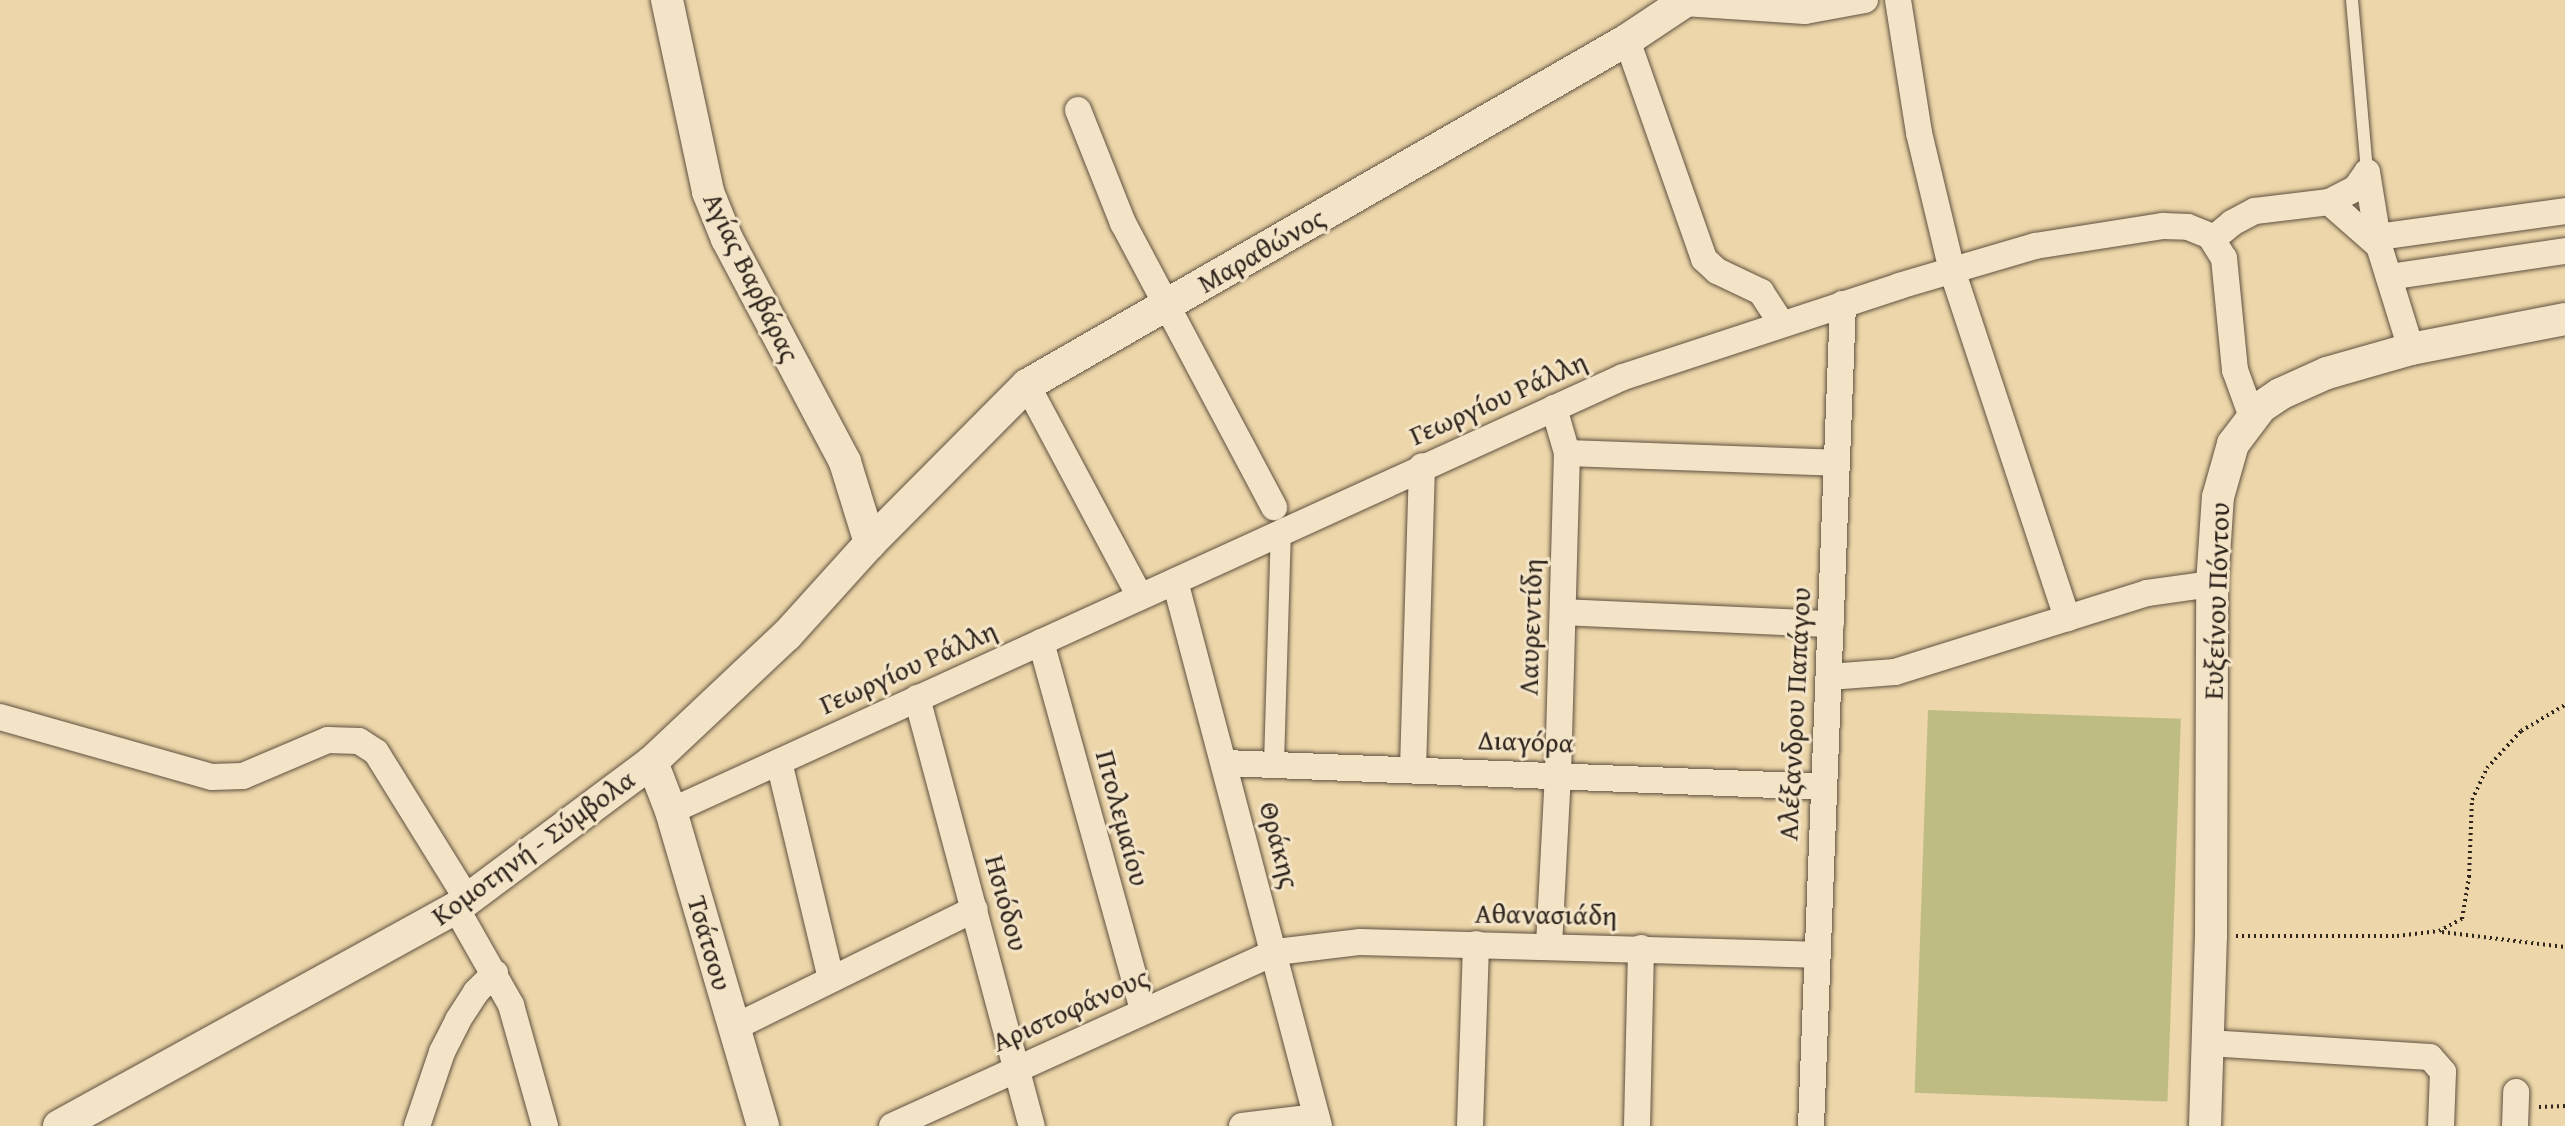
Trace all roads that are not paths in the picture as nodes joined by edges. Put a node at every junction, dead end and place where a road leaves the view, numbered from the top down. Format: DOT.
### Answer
graph roads {
  1 [pos="667,0"];
  2 [pos="1865,0"];
  3 [pos="1898,0"];
  4 [pos="2352,0"];
  5 [pos="1685,2"];
  6 [pos="1627,40"];
  7 [pos="1078,110"];
  8 [pos="2367,172"];
  9 [pos="2329,202"];
  10 [pos="2565,211"];
  11 [pos="2213,239"];
  12 [pos="2379,242"];
  13 [pos="2565,251"];
  14 [pos="1952,270"];
  15 [pos="2389,277"];
  16 [pos="1167,304"];
  17 [pos="1843,304"];
  18 [pos="2565,319"];
  19 [pos="1782,324"];
  20 [pos="2411,349"];
  21 [pos="1027,385"];
  22 [pos="1554,408"];
  23 [pos="2252,417"];
  24 [pos="1567,453"];
  25 [pos="1836,463"];
  26 [pos="1422,466"];
  27 [pos="1277,519"];
  28 [pos="870,543"];
  29 [pos="1175,581"];
  30 [pos="2212,584"];
  31 [pos="1140,597"];
  32 [pos="1563,612"];
  33 [pos="2067,618"];
  34 [pos="1831,624"];
  35 [pos="1041,642"];
  36 [pos="1829,677"];
  37 [pos="917,698"];
  38 [pos="0,717"];
  39 [pos="652,762"];
  40 [pos="779,762"];
  41 [pos="1225,763"];
  42 [pos="1274,764"];
  43 [pos="1413,769"];
  44 [pos="1558,774"];
  45 [pos="1824,787"];
  46 [pos="671,811"];
  47 [pos="462,904"];
  48 [pos="975,909"];
  49 [pos="1476,944"];
  50 [pos="1549,945"];
  51 [pos="1641,948"];
  52 [pos="1276,952"];
  53 [pos="1815,955"];
  54 [pos="495,973"];
  55 [pos="831,979"];
  56 [pos="1143,1011"];
  57 [pos="735,1027"];
  58 [pos="2208,1043"];
  59 [pos="1018,1067"];
  60 [pos="2516,1092"];
  61 [pos="1318,1122"];
  62 [pos="59,1126"];
  63 [pos="417,1126"];
  64 [pos="545,1126"];
  65 [pos="763,1126"];
  66 [pos="892,1126"];
  67 [pos="1032,1126"];
  68 [pos="1242,1126"];
  69 [pos="1470,1126"];
  70 [pos="1637,1126"];
  71 [pos="1811,1126"];
  72 [pos="2205,1126"];
  73 [pos="2441,1126"];
  74 [pos="2515,1126"];
  1 -- 28 [label="street, Αγίας Βαρβάρας"];
  2 -- 5 [label="street"];
  3 -- 14 [label="street"];
  4 -- 8 [label="lane"];
  5 -- 6 [label="street, Μαραθώνος"];
  6 -- 16 [label="street, Μαραθώνος"];
  6 -- 19 [label="street"];
  7 -- 16 [label="street"];
  8 -- 9 [label="street"];
  8 -- 12 [label="street"];
  9 -- 11 [label="street"];
  9 -- 12 [label="street"];
  10 -- 12 [label="street"];
  11 -- 14 [label="street, Γεωργίου Ράλλη"];
  11 -- 23 [label="street"];
  12 -- 15 [label="street"];
  13 -- 15 [label="street"];
  14 -- 17 [label="street, Γεωργίου Ράλλη"];
  14 -- 33 [label="street"];
  15 -- 20 [label="street"];
  16 -- 21 [label="street, Μαραθώνος"];
  16 -- 27 [label="street"];
  17 -- 19 [label="street, Γεωργίου Ράλλη"];
  17 -- 25 [label="street, Αλέξανδρου Παπάγου"];
  18 -- 20 [label="street, Ευξείνου Πόντου"];
  19 -- 22 [label="street, Γεωργίου Ράλλη"];
  20 -- 23 [label="street, Ευξείνου Πόντου"];
  21 -- 28 [label="street, Μαραθώνος"];
  21 -- 31 [label="street"];
  22 -- 24 [label="street, Λαυρεντίδη"];
  22 -- 26 [label="street, Γεωργίου Ράλλη"];
  23 -- 30 [label="street, Ευξείνου Πόντου"];
  24 -- 25 [label="street"];
  24 -- 32 [label="street, Λαυρεντίδη"];
  25 -- 34 [label="street, Αλέξανδρου Παπάγου"];
  26 -- 27 [label="street, Γεωργίου Ράλλη"];
  26 -- 43 [label="street"];
  27 -- 29 [label="street, Γεωργίου Ράλλη"];
  27 -- 42 [label="street"];
  28 -- 39 [label="street, Κομοτηνή - Σύμβολα"];
  29 -- 31 [label="street, Γεωργίου Ράλλη"];
  29 -- 41 [label="street, Θράκης"];
  30 -- 33 [label="street"];
  30 -- 58 [label="street, Ευξείνου Πόντου"];
  31 -- 35 [label="street, Γεωργίου Ράλλη"];
  32 -- 34 [label="street"];
  32 -- 44 [label="street, Λαυρεντίδη"];
  33 -- 36 [label="street"];
  34 -- 36 [label="street, Αλέξανδρου Παπάγου"];
  35 -- 37 [label="street, Γεωργίου Ράλλη"];
  35 -- 56 [label="street, Πτολεμαίου"];
  36 -- 45 [label="street, Αλέξανδρου Παπάγου"];
  37 -- 40 [label="street, Γεωργίου Ράλλη"];
  37 -- 48 [label="street, Ησιόδου"];
  38 -- 47 [label="street"];
  39 -- 46 [label="street, Τσάτσου"];
  39 -- 47 [label="street, Κομοτηνή - Σύμβολα"];
  40 -- 46 [label="street, Γεωργίου Ράλλη"];
  40 -- 55 [label="street"];
  41 -- 42 [label="street, Διαγόρα"];
  41 -- 52 [label="street, Θράκης"];
  42 -- 43 [label="street, Διαγόρα"];
  43 -- 44 [label="street, Διαγόρα"];
  44 -- 45 [label="street, Διαγόρα"];
  44 -- 50 [label="street, Λαυρεντίδη"];
  45 -- 53 [label="street, Αλέξανδρου Παπάγου"];
  46 -- 57 [label="street, Τσάτσου"];
  47 -- 54 [label="street"];
  47 -- 62 [label="street, Κομοτηνή - Σύμβολα"];
  48 -- 55 [label="street"];
  48 -- 59 [label="street, Ησιόδου"];
  49 -- 50 [label="street, Αθανασιάδη"];
  49 -- 52 [label="street, Αθανασιάδη"];
  49 -- 69 [label="street"];
  50 -- 51 [label="street, Αθανασιάδη"];
  51 -- 53 [label="street, Αθανασιάδη"];
  51 -- 70 [label="street"];
  52 -- 56 [label="street, Αριστοφάνους"];
  52 -- 61 [label="street, Θράκης"];
  53 -- 71 [label="street, Αλέξανδρου Παπάγου"];
  54 -- 63 [label="street"];
  54 -- 64 [label="street"];
  55 -- 57 [label="street"];
  56 -- 59 [label="street, Αριστοφάνους"];
  57 -- 65 [label="street, Τσάτσου"];
  58 -- 72 [label="street, Ευξείνου Πόντου"];
  58 -- 73 [label="street"];
  59 -- 66 [label="street, Αριστοφάνους"];
  59 -- 67 [label="street, Ησιόδου"];
  60 -- 74 [label="street"];
  61 -- 68 [label="street"];
}
